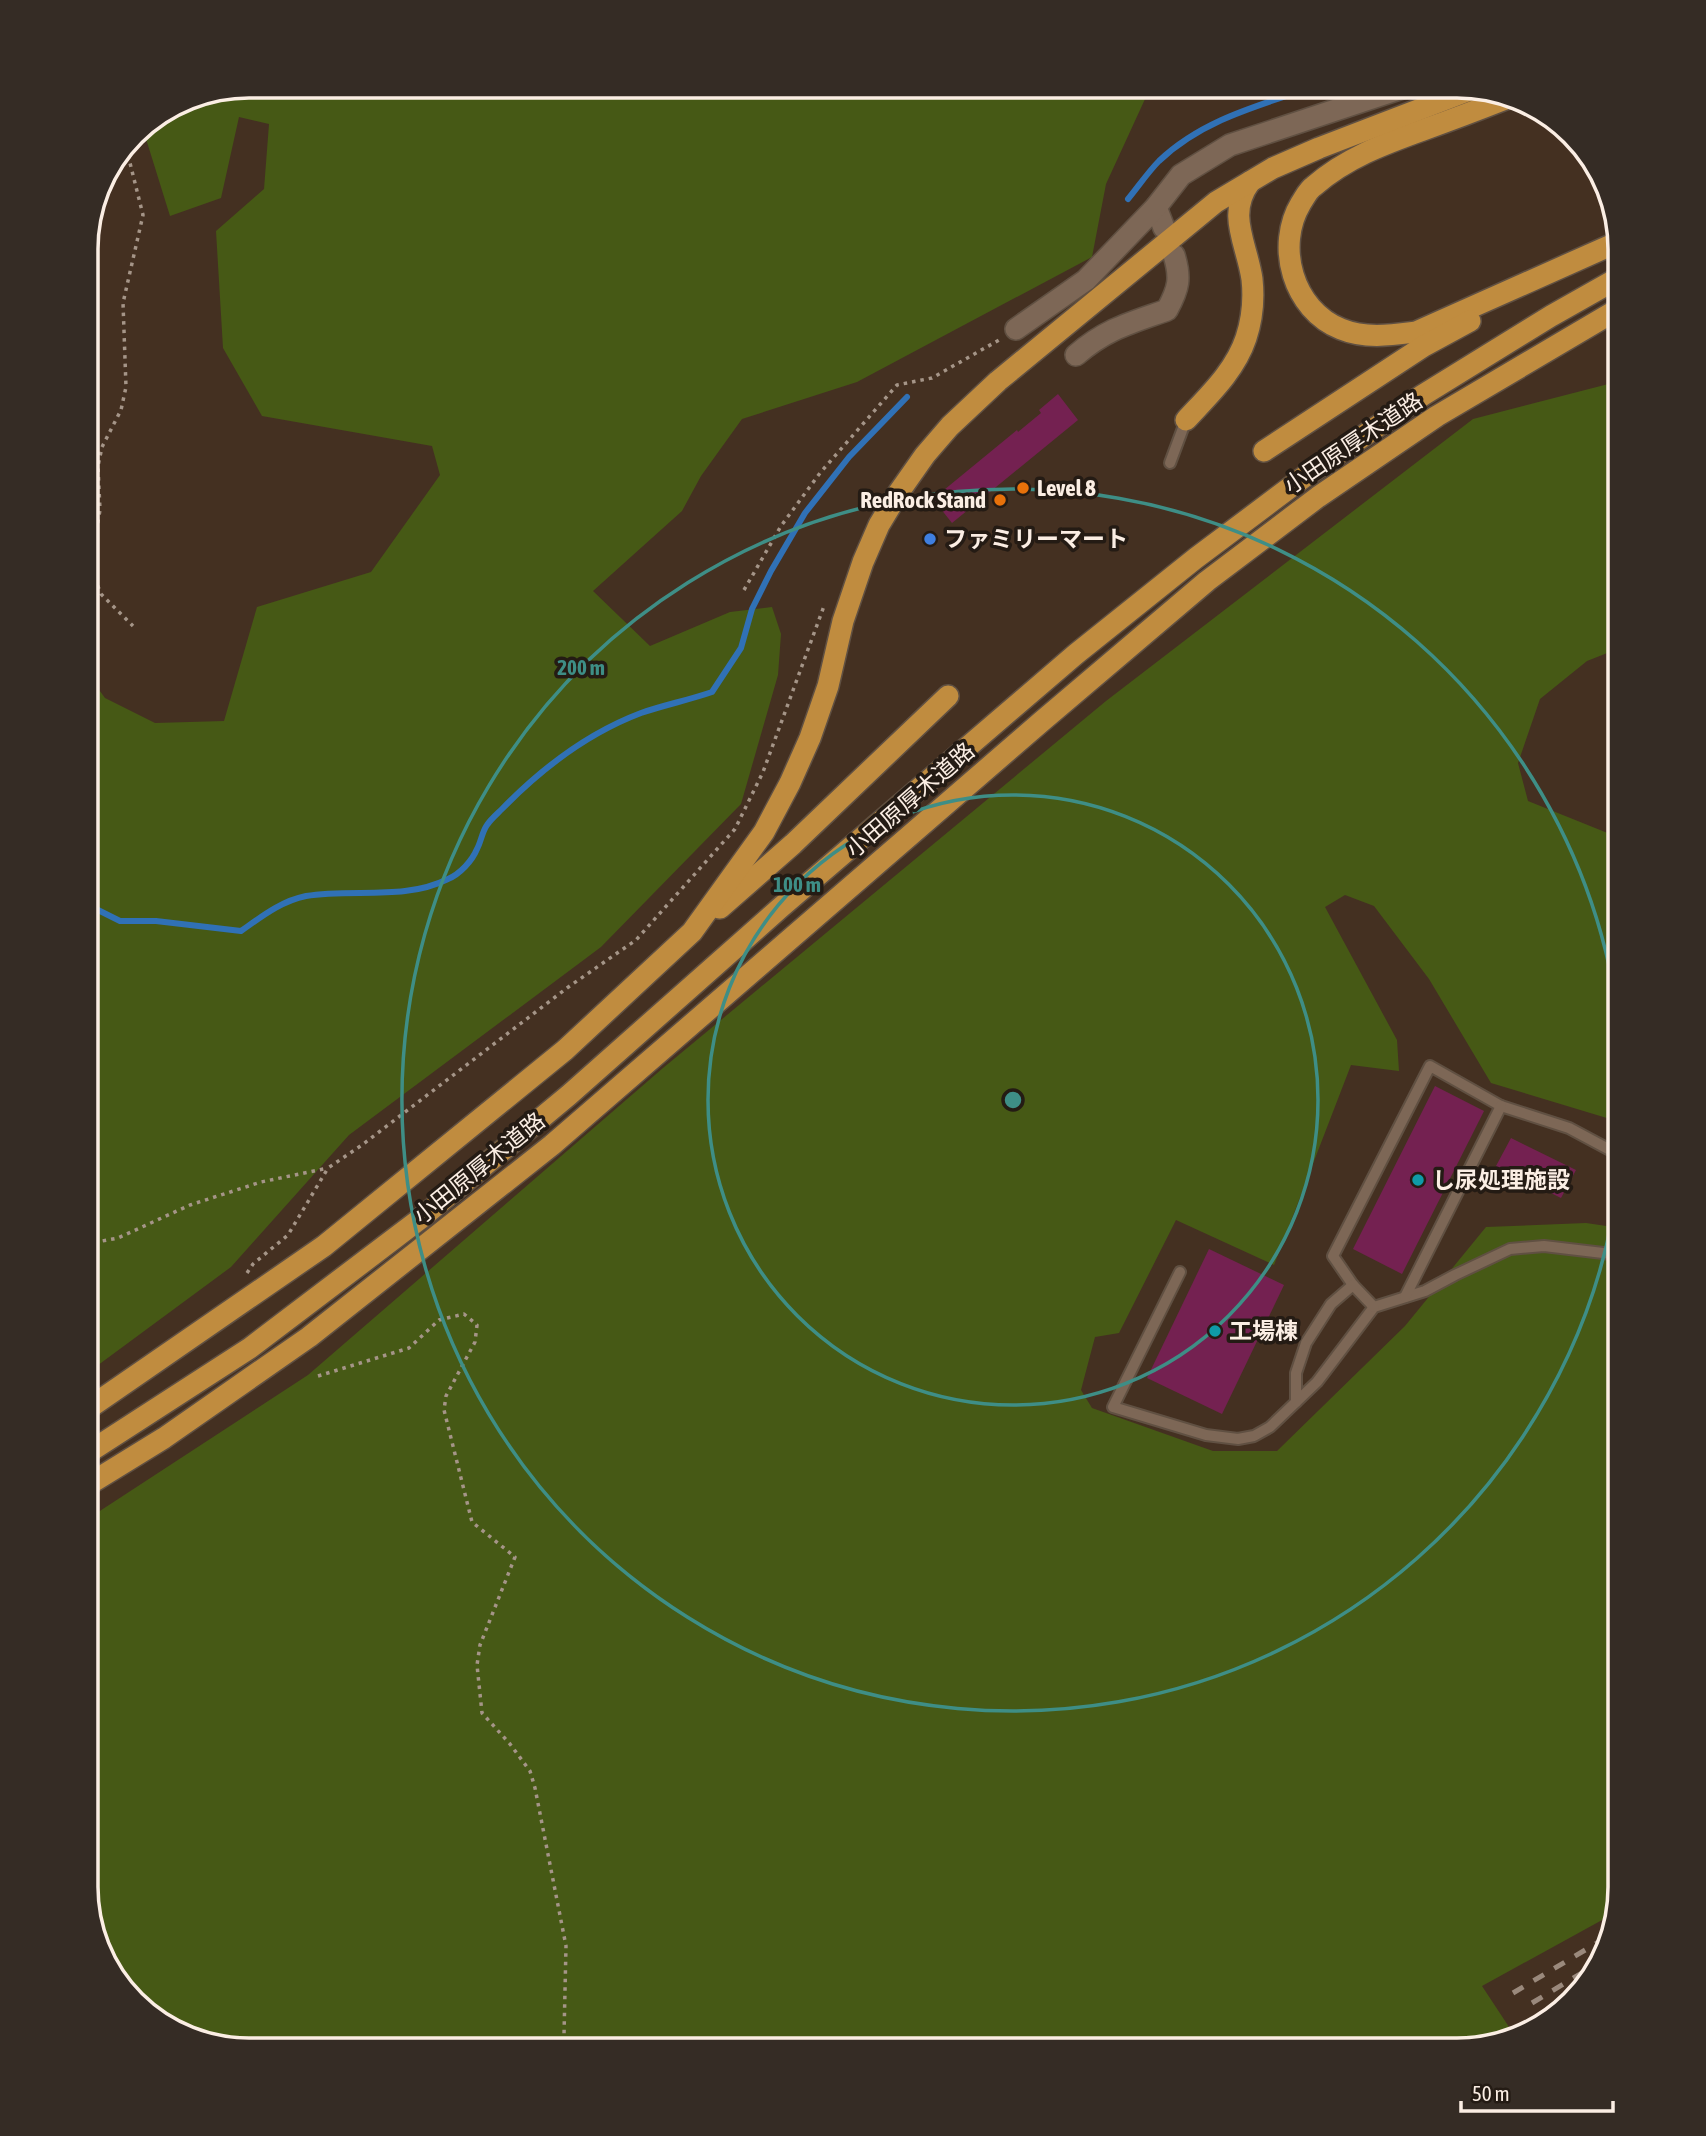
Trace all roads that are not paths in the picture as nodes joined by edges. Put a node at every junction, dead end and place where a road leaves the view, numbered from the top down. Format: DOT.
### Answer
graph roads {
  1 [pos="1372,98"];
  2 [pos="1449,98"];
  3 [pos="1495,103"];
  4 [pos="1252,179"];
  5 [pos="1156,207"];
  6 [pos="1164,228"];
  7 [pos="1608,246"];
  8 [pos="1592,253"];
  9 [pos="1174,255"];
  10 [pos="1608,284"];
  11 [pos="1608,315"];
  12 [pos="1016,329"];
  13 [pos="1076,355"];
  14 [pos="1186,420"];
  15 [pos="1264,451"];
  16 [pos="1170,463"];
  17 [pos="948,696"];
  18 [pos="692,932"];
  19 [pos="1501,1106"];
  20 [pos="1608,1149"];
  21 [pos="1608,1254"];
  22 [pos="1180,1272"];
  23 [pos="1353,1285"];
  24 [pos="1405,1297"];
  25 [pos="1374,1307"];
  26 [pos="98,1402"];
  27 [pos="1296,1402"];
  28 [pos="98,1446"];
  29 [pos="98,1479"];
  1 -- 5 [label="street"];
  2 -- 4 [label="highway"];
  3 -- 8 [label="highway"];
  4 -- 14 [label="highway"];
  4 -- 18 [label="highway"];
  5 -- 6 [label="street"];
  5 -- 12 [label="street"];
  7 -- 8 [label="highway"];
  8 -- 15 [label="highway"];
  9 -- 13 [label="street"];
  10 -- 28 [label="highway, 小田原厚木道路"];
  11 -- 29 [label="highway, 小田原厚木道路"];
  14 -- 16 [label="lane"];
  17 -- 18 [label="highway"];
  18 -- 26 [label="highway"];
  19 -- 20 [label="lane"];
  19 -- 23 [label="lane"];
  19 -- 24 [label="lane"];
  21 -- 24 [label="lane"];
  22 -- 27 [label="lane"];
  23 -- 25 [label="lane"];
  23 -- 27 [label="lane"];
  24 -- 25 [label="lane"];
  25 -- 27 [label="lane"];
}
